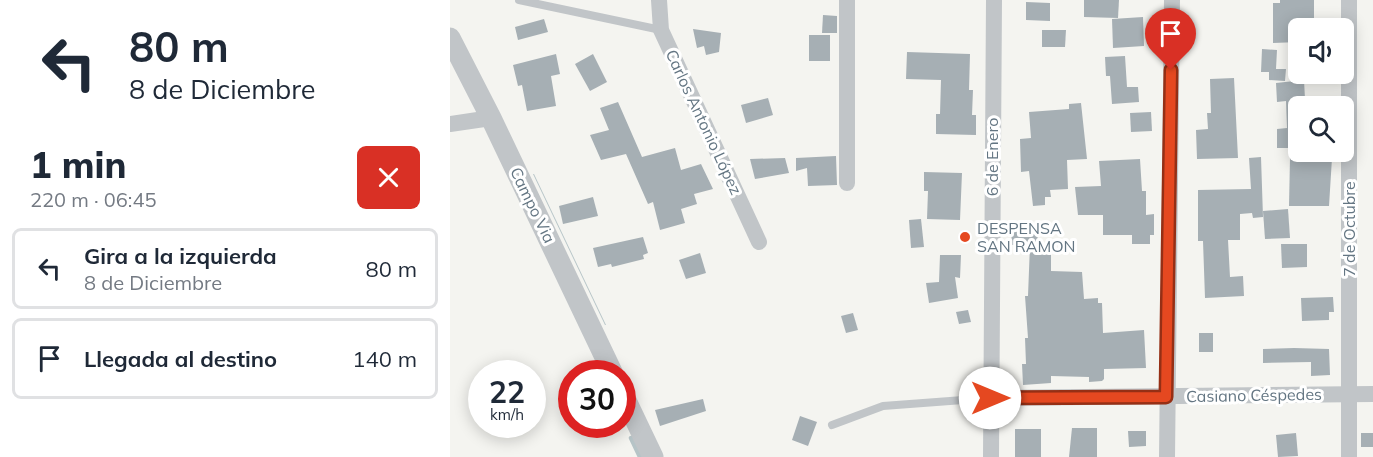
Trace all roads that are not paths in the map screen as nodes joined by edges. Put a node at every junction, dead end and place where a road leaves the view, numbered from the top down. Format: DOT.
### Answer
graph roads {
  1 [pos="519,0"];
  2 [pos="659,0"];
  3 [pos="847,0"];
  4 [pos="994,0"];
  5 [pos="1172,0"];
  6 [pos="1349,0"];
  7 [pos="661,30"];
  8 [pos="450,39"];
  9 [pos="491,118"];
  10 [pos="450,124"];
  11 [pos="847,183"];
  12 [pos="759,242"];
  13 [pos="607,360"];
  14 [pos="1348,393"];
  15 [pos="1373,394"];
  16 [pos="1166,397"];
  17 [pos="990,398"];
  18 [pos="636,421"];
  19 [pos="832,425"];
  20 [pos="653,457"];
  21 [pos="991,457"];
  22 [pos="1167,457"];
  23 [pos="1349,457"];
  1 -- 7 [label="lane"];
  2 -- 7 [label="street, Carlos Antonio López"];
  3 -- 11 [label="street"];
  4 -- 17 [label="street, 6 de Enero"];
  5 -- 16 [label="street"];
  6 -- 14 [label="street, 7 de Octubre"];
  7 -- 12 [label="street, Carlos Antonio López"];
  8 -- 9 [label="street, Campo Via"];
  9 -- 10 [label="street"];
  9 -- 13 [label="street, Campo Via"];
  14 -- 15 [label="street, Casiano Céspedes"];
  14 -- 16 [label="street, Casiano Céspedes"];
  14 -- 23 [label="street, 7 de Octubre"];
  16 -- 17 [label="street, Casiano Céspedes"];
  16 -- 22 [label="street"];
  17 -- 19 [label="lane"];
  17 -- 21 [label="street, 6 de Enero"];
  18 -- 20 [label="street"];
}
